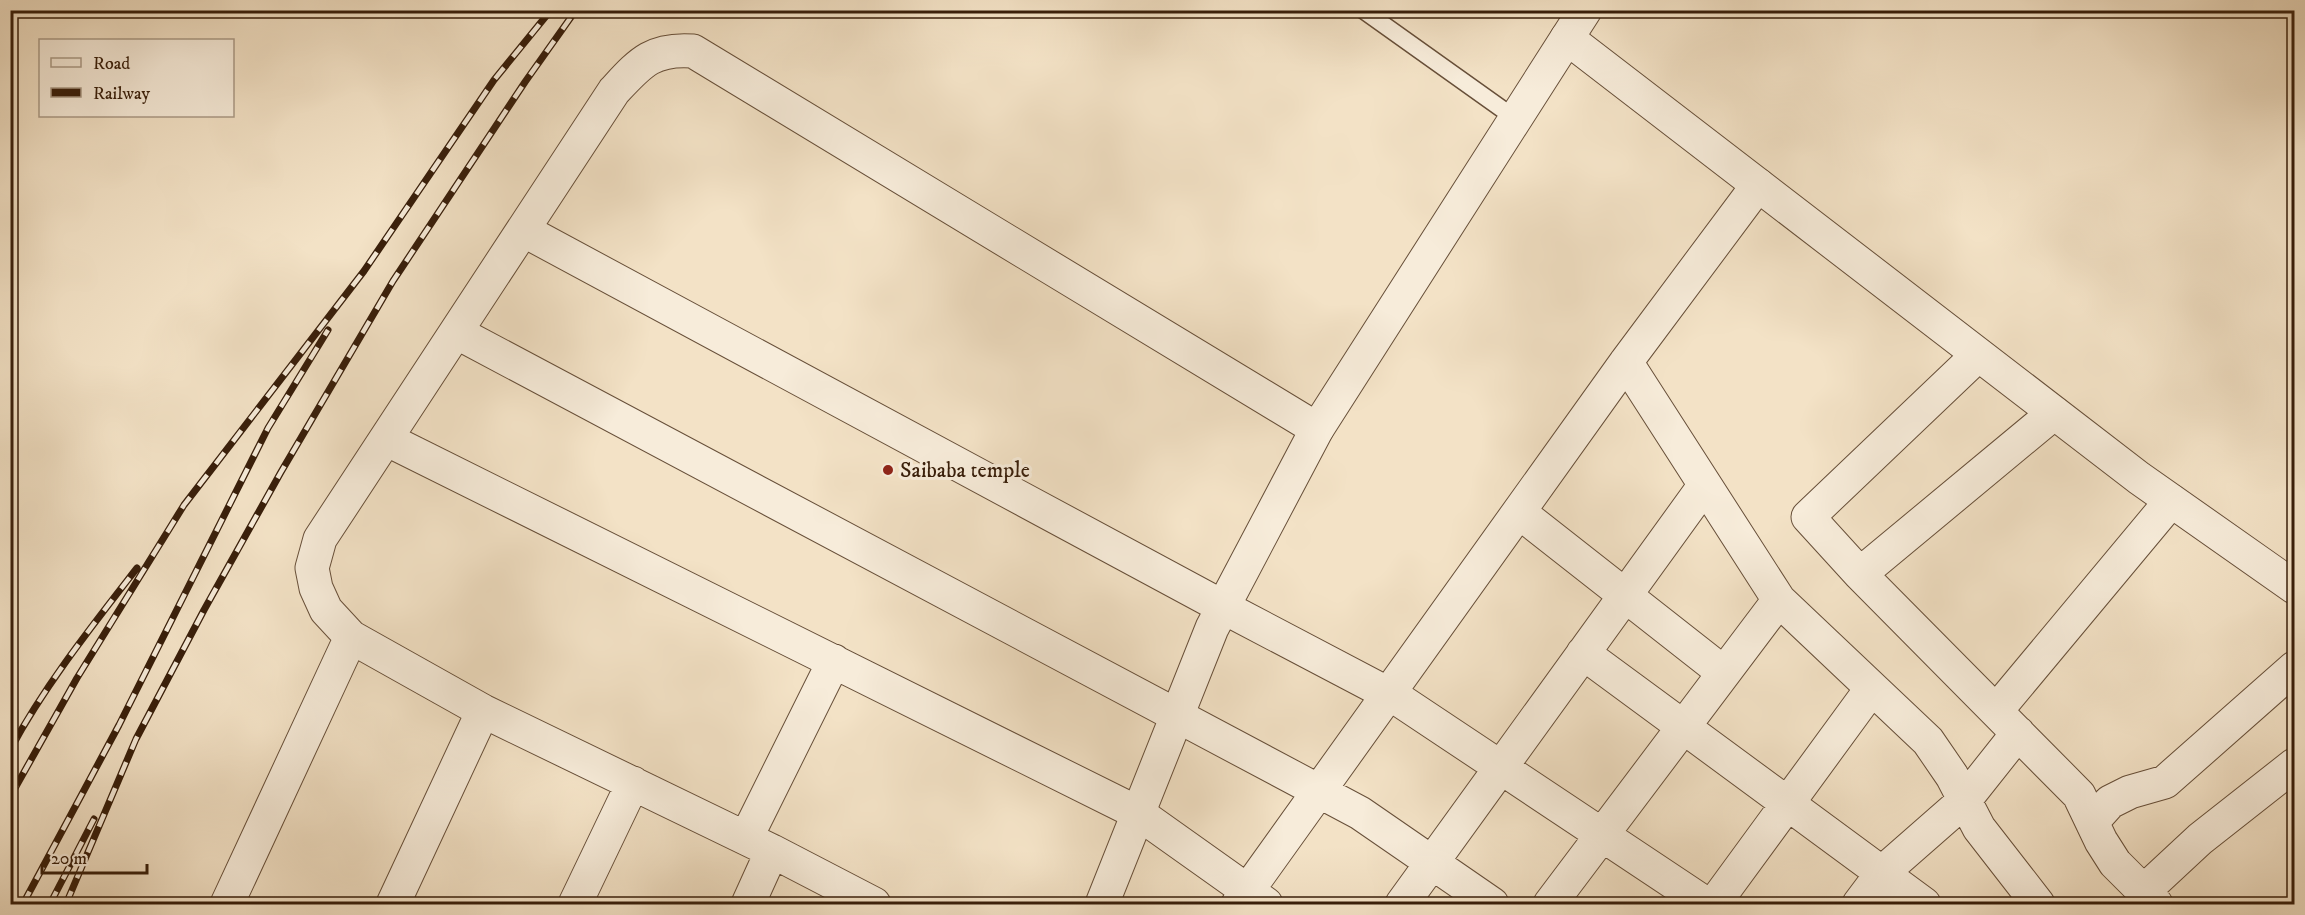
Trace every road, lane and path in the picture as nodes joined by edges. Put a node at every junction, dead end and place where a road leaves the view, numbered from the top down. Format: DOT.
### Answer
graph roads {
  1 [pos="1364,10"];
  2 [pos="1585,10"];
  3 [pos="1567,38"];
  4 [pos="1516,119"];
  5 [pos="1758,185"];
  6 [pos="523,230"];
  7 [pos="456,332"];
  8 [pos="1978,355"];
  9 [pos="1626,362"];
  10 [pos="2054,413"];
  11 [pos="1317,429"];
  12 [pos="386,439"];
  13 [pos="1705,485"];
  14 [pos="2171,501"];
  15 [pos="1519,512"];
  16 [pos="1860,574"];
  17 [pos="2295,587"];
  18 [pos="1625,595"];
  19 [pos="1779,600"];
  20 [pos="1223,607"];
  21 [pos="351,637"];
  22 [pos="1583,653"];
  23 [pos="834,661"];
  24 [pos="2295,668"];
  25 [pos="1724,673"];
  26 [pos="1872,688"];
  27 [pos="1388,693"];
  28 [pos="483,711"];
  29 [pos="1176,717"];
  30 [pos="2007,722"];
  31 [pos="1684,727"];
  32 [pos="2295,765"];
  33 [pos="1500,767"];
  34 [pos="633,783"];
  35 [pos="1318,791"];
  36 [pos="1964,801"];
  37 [pos="1787,802"];
  38 [pos="1138,813"];
  39 [pos="2092,822"];
  40 [pos="1602,835"];
  41 [pos="759,845"];
  42 [pos="1431,863"];
  43 [pos="1883,872"];
  44 [pos="2150,898"];
  45 [pos="1251,900"];
  46 [pos="226,904"];
  47 [pos="393,904"];
  48 [pos="575,904"];
  49 [pos="748,904"];
  50 [pos="874,904"];
  51 [pos="1102,904"];
  52 [pos="1402,904"];
  53 [pos="1492,904"];
  54 [pos="1550,904"];
  55 [pos="1706,904"];
  56 [pos="1714,904"];
  57 [pos="1859,904"];
  58 [pos="1924,904"];
  59 [pos="2038,904"];
  1 -- 4 [label="lane"];
  2 -- 3 [label="street"];
  3 -- 4 [label="street"];
  3 -- 5 [label="street"];
  4 -- 11 [label="street"];
  5 -- 8 [label="street"];
  5 -- 9 [label="street"];
  6 -- 7 [label="street"];
  6 -- 11 [label="street"];
  6 -- 20 [label="street"];
  7 -- 12 [label="street"];
  7 -- 29 [label="street"];
  8 -- 10 [label="street"];
  8 -- 16 [label="street"];
  9 -- 13 [label="street"];
  9 -- 15 [label="street"];
  10 -- 14 [label="street"];
  10 -- 16 [label="street"];
  11 -- 20 [label="street"];
  12 -- 21 [label="street"];
  12 -- 23 [label="street"];
  13 -- 18 [label="street"];
  13 -- 19 [label="street"];
  14 -- 17 [label="street"];
  14 -- 30 [label="street"];
  15 -- 18 [label="street"];
  15 -- 27 [label="street"];
  16 -- 30 [label="street"];
  18 -- 22 [label="street"];
  18 -- 25 [label="street"];
  19 -- 25 [label="street"];
  19 -- 26 [label="street"];
  20 -- 27 [label="street"];
  20 -- 29 [label="street"];
  21 -- 28 [label="street"];
  21 -- 46 [label="street"];
  22 -- 31 [label="street"];
  22 -- 33 [label="street"];
  23 -- 38 [label="street"];
  23 -- 41 [label="street"];
  24 -- 39 [label="street"];
  25 -- 31 [label="street"];
  26 -- 36 [label="street"];
  26 -- 37 [label="street"];
  27 -- 33 [label="street"];
  27 -- 35 [label="street"];
  28 -- 34 [label="street"];
  28 -- 47 [label="street"];
  29 -- 35 [label="street"];
  29 -- 38 [label="street"];
  30 -- 36 [label="street"];
  30 -- 39 [label="street"];
  31 -- 37 [label="street"];
  31 -- 40 [label="street"];
  32 -- 44 [label="street"];
  33 -- 40 [label="street"];
  33 -- 42 [label="street"];
  34 -- 41 [label="street"];
  34 -- 48 [label="street"];
  35 -- 42 [label="street"];
  35 -- 45 [label="street"];
  36 -- 43 [label="street"];
  36 -- 59 [label="street"];
  37 -- 43 [label="street"];
  37 -- 56 [label="street"];
  38 -- 45 [label="street"];
  38 -- 51 [label="street"];
  39 -- 44 [label="street"];
  40 -- 54 [label="street"];
  40 -- 55 [label="street"];
  41 -- 49 [label="street"];
  41 -- 50 [label="street"];
  42 -- 52 [label="street"];
  42 -- 53 [label="street"];
  43 -- 57 [label="street"];
  43 -- 58 [label="street"];
}
